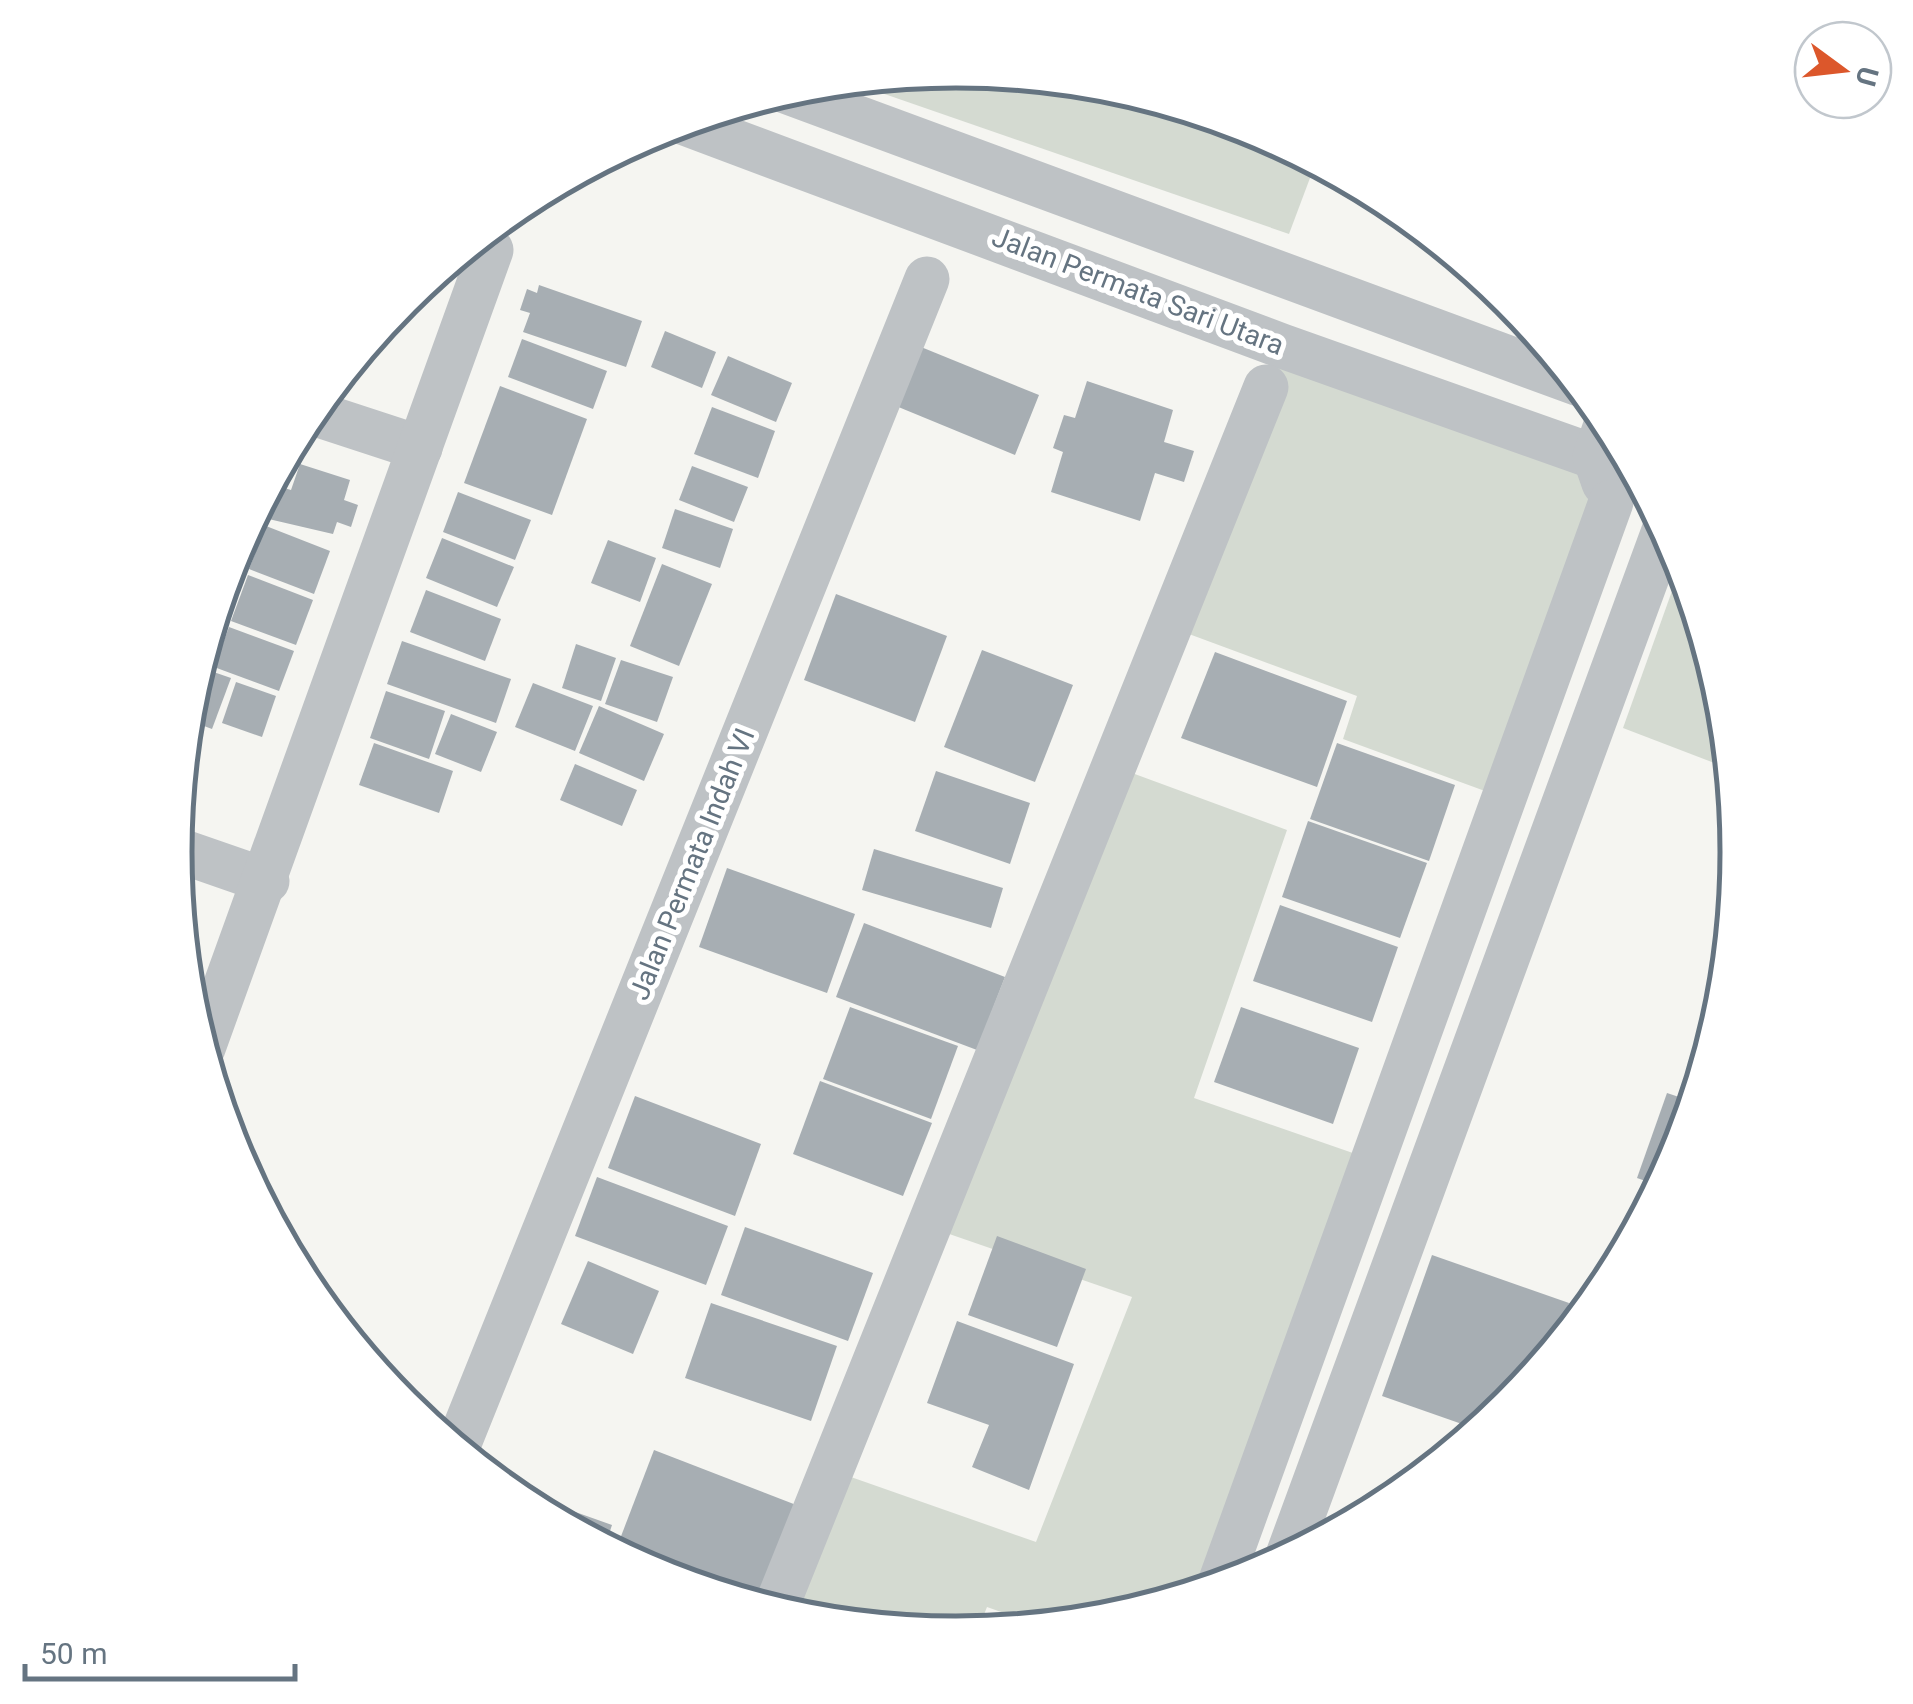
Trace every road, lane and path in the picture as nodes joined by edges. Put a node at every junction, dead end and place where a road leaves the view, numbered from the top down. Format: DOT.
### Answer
graph roads {
  1 [pos="812,101"];
  2 [pos="705,130"];
  3 [pos="491,250"];
  4 [pos="927,280"];
  5 [pos="1553,374"];
  6 [pos="1266,387"];
  7 [pos="328,418"];
  8 [pos="1598,437"];
  9 [pos="1602,442"];
  10 [pos="420,448"];
  11 [pos="1611,502"];
  12 [pos="1647,524"];
  13 [pos="1658,548"];
  14 [pos="1535,711"];
  15 [pos="1590,730"];
  16 [pos="192,855"];
  17 [pos="266,881"];
  18 [pos="212,1024"];
  19 [pos="461,1435"];
  20 [pos="1294,1538"];
  21 [pos="1226,1567"];
  22 [pos="781,1595"];
  1 -- 5 [label="street"];
  2 -- 8 [label="street, Jalan Permata Sari Utara"];
  3 -- 10 [label="street"];
  4 -- 19 [label="street, Jalan Permata Indah VI"];
  6 -- 22 [label="street"];
  7 -- 10 [label="street"];
  9 -- 11 [label="street"];
  10 -- 17 [label="street"];
  11 -- 12 [label="street"];
  11 -- 14 [label="street"];
  13 -- 15 [label="street"];
  14 -- 15 [label="street"];
  14 -- 21 [label="street"];
  15 -- 20 [label="street"];
  16 -- 17 [label="street"];
  17 -- 18 [label="street"];
}
